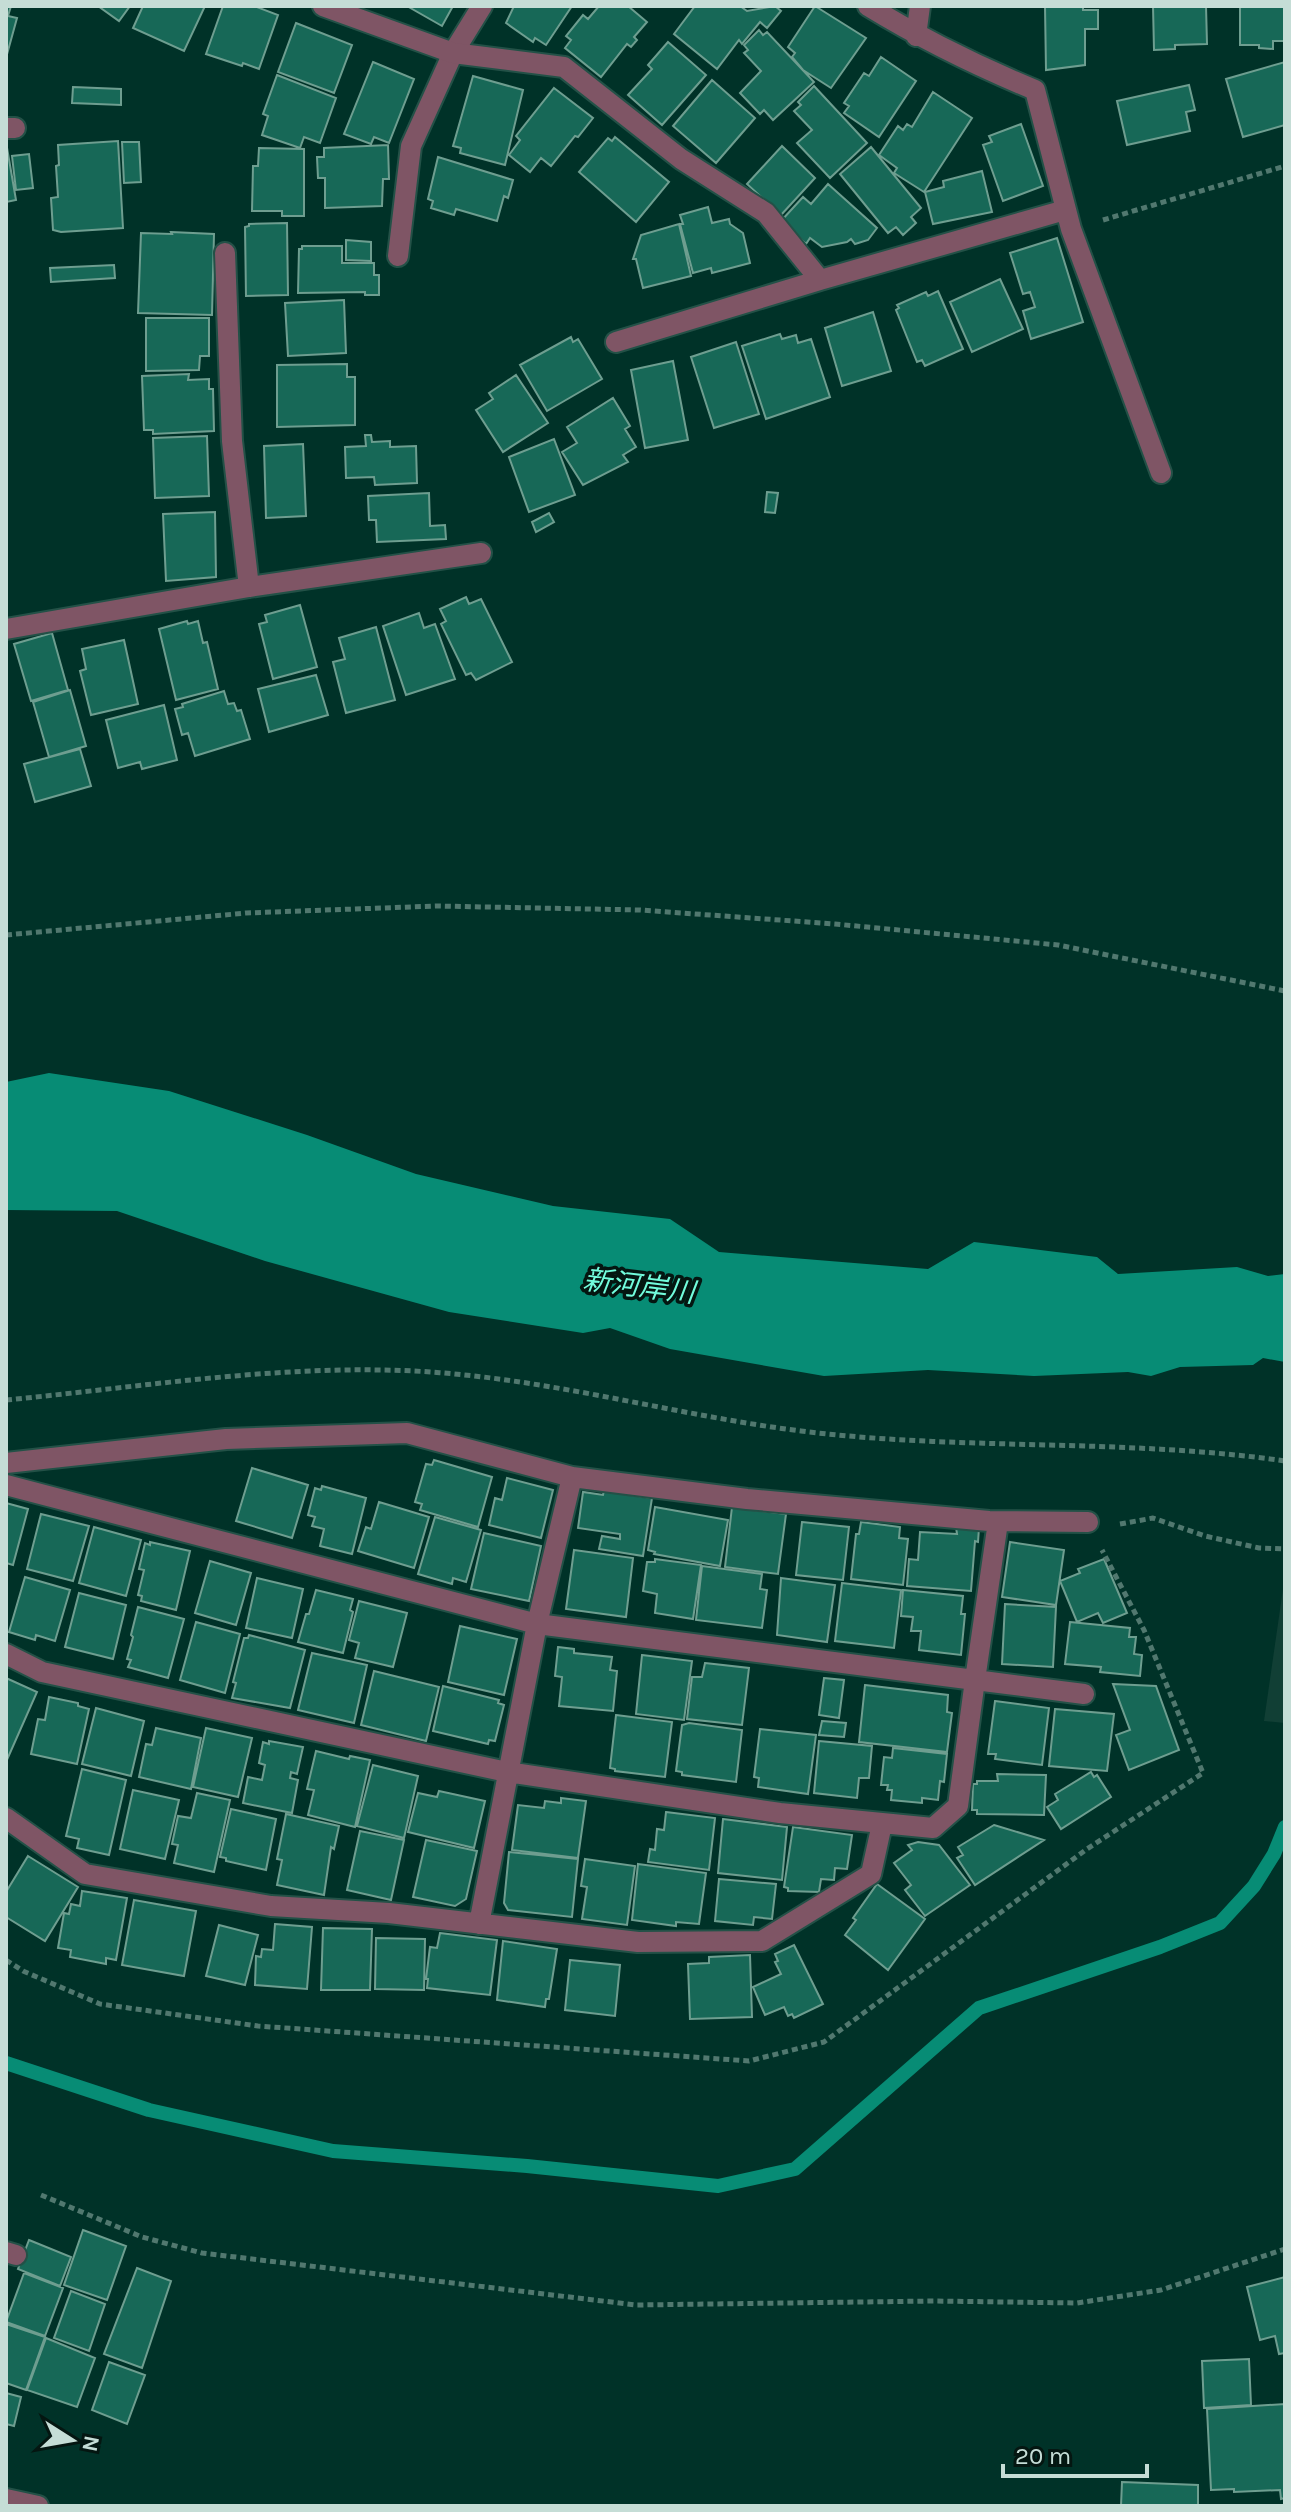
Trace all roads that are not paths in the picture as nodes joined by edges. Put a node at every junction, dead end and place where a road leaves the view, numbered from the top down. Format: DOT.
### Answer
graph roads {
  1 [pos="323,6"];
  2 [pos="482,6"];
  3 [pos="868,6"];
  4 [pos="920,6"];
  5 [pos="350,10"];
  6 [pos="916,36"];
  7 [pos="453,53"];
  8 [pos="1068,220"];
  9 [pos="225,253"];
  10 [pos="398,256"];
  11 [pos="820,280"];
  12 [pos="616,342"];
  13 [pos="1161,473"];
  14 [pos="481,553"];
  15 [pos="249,587"];
  16 [pos="6,629"];
  17 [pos="6,1463"];
  18 [pos="572,1477"];
  19 [pos="6,1485"];
  20 [pos="998,1522"];
  21 [pos="1088,1522"];
  22 [pos="537,1624"];
  23 [pos="6,1654"];
  24 [pos="975,1680"];
  25 [pos="1084,1694"];
  26 [pos="507,1772"];
  27 [pos="6,1818"];
  28 [pos="882,1824"];
  29 [pos="479,1924"];
  30 [pos="6,2499"];
  31 [pos="38,2506"];
  1 -- 5 [label="street"];
  2 -- 7 [label="street"];
  3 -- 6 [label="street"];
  4 -- 6 [label="street"];
  5 -- 7 [label="street"];
  6 -- 8 [label="street"];
  7 -- 10 [label="street"];
  7 -- 11 [label="street"];
  8 -- 11 [label="street"];
  8 -- 13 [label="street"];
  9 -- 15 [label="street"];
  11 -- 12 [label="street"];
  14 -- 15 [label="street"];
  15 -- 16 [label="street"];
  17 -- 18 [label="street"];
  18 -- 20 [label="street"];
  18 -- 22 [label="street"];
  19 -- 22 [label="street"];
  20 -- 21 [label="street"];
  20 -- 24 [label="street"];
  22 -- 24 [label="street"];
  22 -- 26 [label="street"];
  23 -- 26 [label="street"];
  24 -- 25 [label="street"];
  24 -- 28 [label="street"];
  26 -- 28 [label="street"];
  26 -- 29 [label="street"];
  27 -- 29 [label="street"];
  28 -- 29 [label="street"];
  30 -- 31 [label="street"];
}
